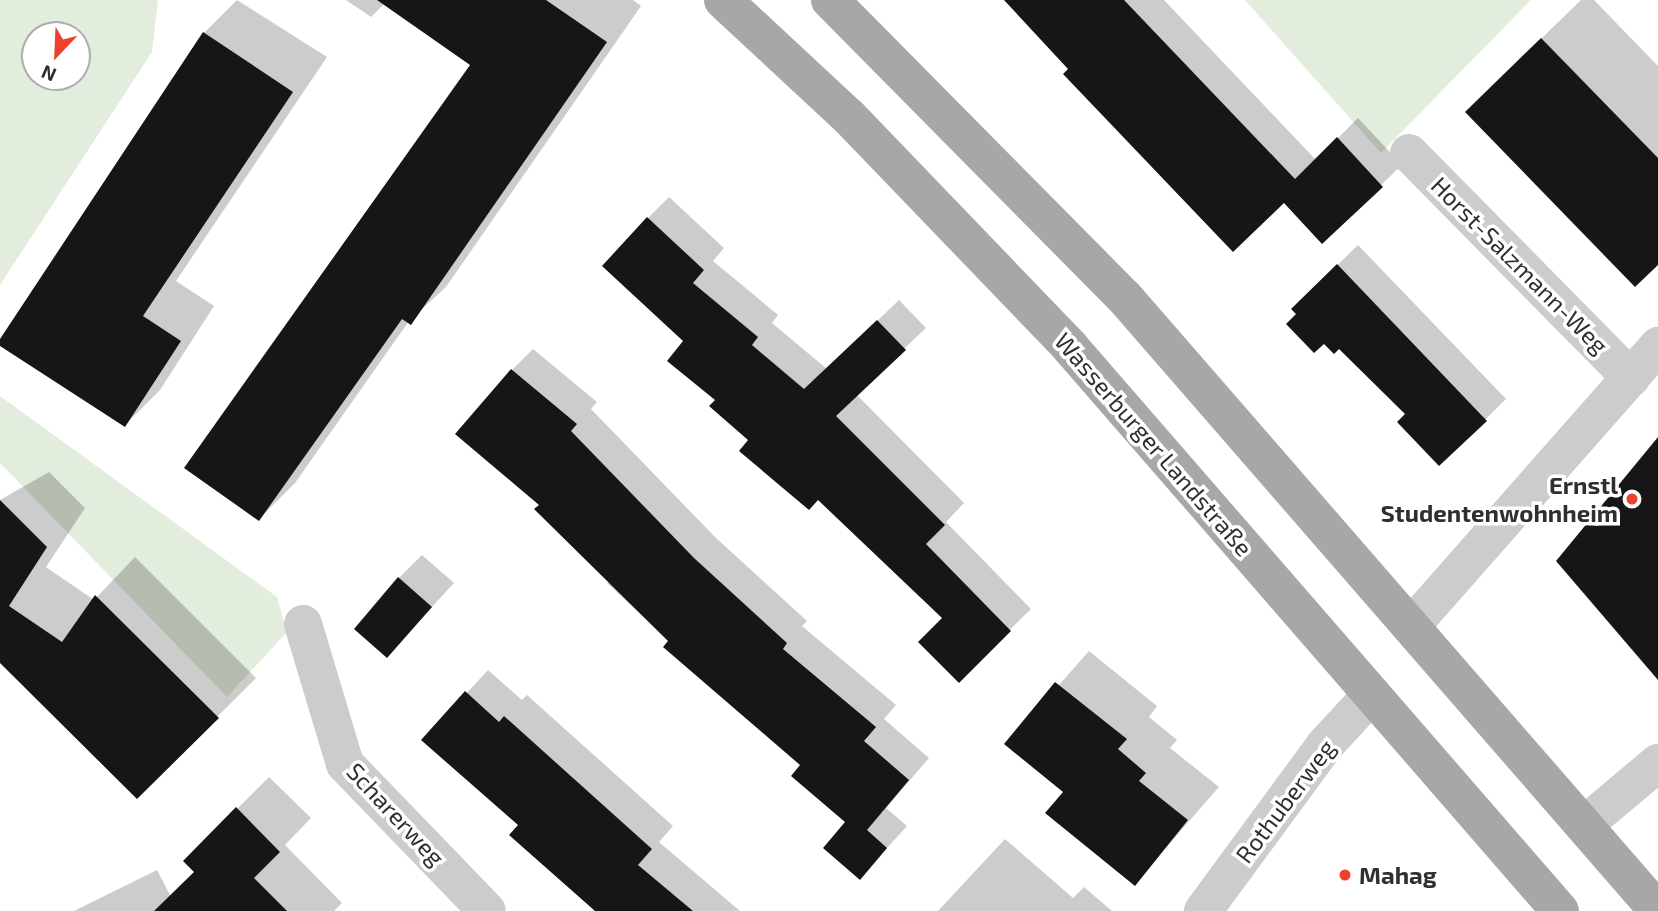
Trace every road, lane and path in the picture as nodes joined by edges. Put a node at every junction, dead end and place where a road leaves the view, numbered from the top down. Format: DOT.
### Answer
graph roads {
  1 [pos="723,0"];
  2 [pos="830,0"];
  3 [pos="1409,153"];
  4 [pos="1658,346"];
  5 [pos="1631,378"];
  6 [pos="303,624"];
  7 [pos="1413,625"];
  8 [pos="1372,694"];
  9 [pos="1658,763"];
  10 [pos="1584,825"];
  11 [pos="487,911"];
  12 [pos="1203,911"];
  13 [pos="1560,911"];
  14 [pos="1658,911"];
  1 -- 8 [label="main road, Wasserburger Landstraße"];
  2 -- 7 [label="main road"];
  3 -- 5 [label="street, Horst-Salzmann-Weg"];
  4 -- 5 [label="street"];
  5 -- 7 [label="street"];
  6 -- 11 [label="street, Scharerweg"];
  7 -- 10 [label="main road"];
  8 -- 12 [label="street, Rothuberweg"];
  8 -- 13 [label="main road, Wasserburger Landstraße"];
  9 -- 10 [label="street"];
  10 -- 14 [label="main road"];
}
